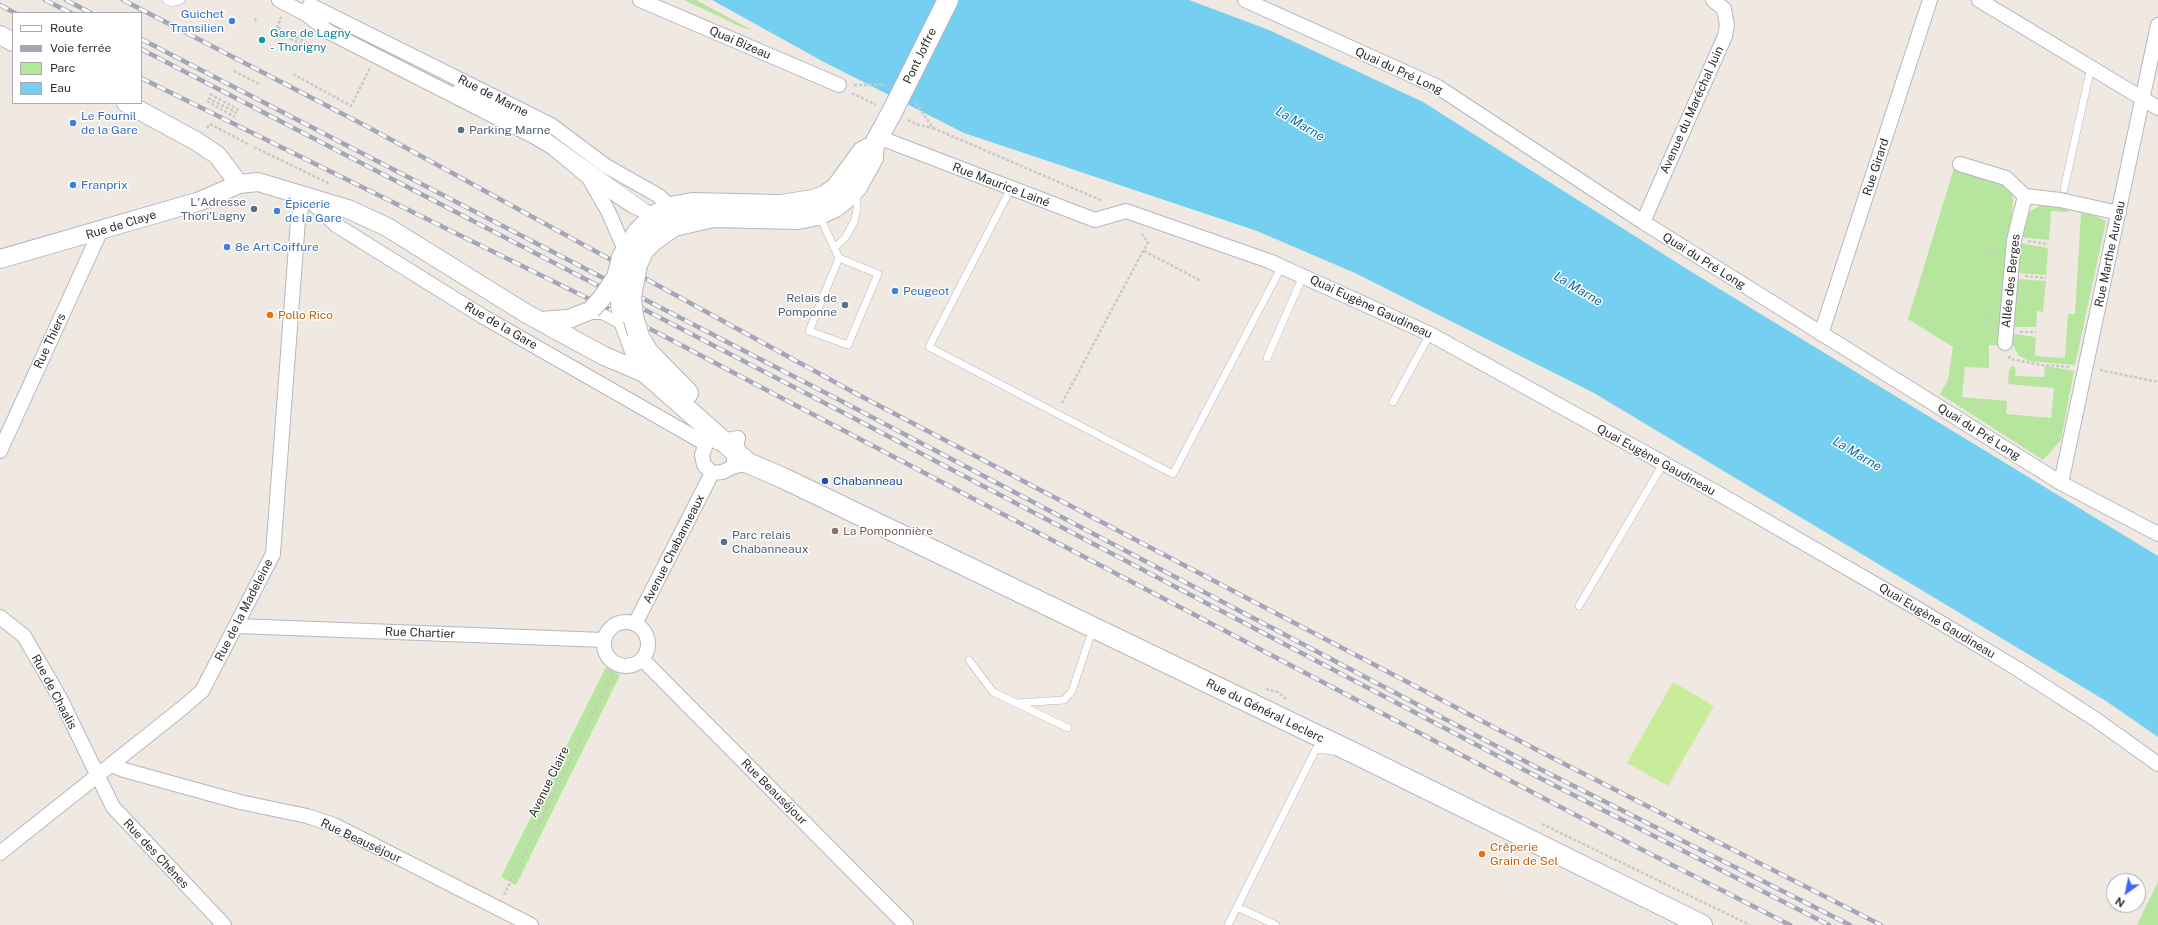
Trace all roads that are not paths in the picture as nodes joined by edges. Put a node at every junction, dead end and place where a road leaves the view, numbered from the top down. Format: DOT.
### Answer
graph roads {
  1 [pos="166,0"];
  2 [pos="181,0"];
  3 [pos="279,0"];
  4 [pos="640,0"];
  5 [pos="948,0"];
  6 [pos="1245,0"];
  7 [pos="1713,0"];
  8 [pos="1930,0"];
  9 [pos="1978,0"];
  10 [pos="309,6"];
  11 [pos="2158,25"];
  12 [pos="0,35"];
  13 [pos="12,41"];
  14 [pos="2091,67"];
  15 [pos="840,85"];
  16 [pos="2142,98"];
  17 [pos="128,104"];
  18 [pos="2158,108"];
  19 [pos="876,141"];
  20 [pos="1960,164"];
  21 [pos="587,176"];
  22 [pos="239,184"];
  23 [pos="856,187"];
  24 [pos="1011,188"];
  25 [pos="2064,189"];
  26 [pos="305,196"];
  27 [pos="2024,196"];
  28 [pos="816,207"];
  29 [pos="662,211"];
  30 [pos="1126,211"];
  31 [pos="2119,213"];
  32 [pos="1643,222"];
  33 [pos="674,226"];
  34 [pos="100,232"];
  35 [pos="834,248"];
  36 [pos="839,258"];
  37 [pos="0,259"];
  38 [pos="625,261"];
  39 [pos="1282,266"];
  40 [pos="1303,276"];
  41 [pos="591,310"];
  42 [pos="540,321"];
  43 [pos="1430,334"];
  44 [pos="1822,334"];
  45 [pos="2005,343"];
  46 [pos="637,349"];
  47 [pos="1267,358"];
  48 [pos="1393,402"];
  49 [pos="0,451"];
  50 [pos="731,451"];
  51 [pos="1663,464"];
  52 [pos="712,472"];
  53 [pos="2061,483"];
  54 [pos="827,500"];
  55 [pos="2158,534"];
  56 [pos="1579,606"];
  57 [pos="0,617"];
  58 [pos="635,624"];
  59 [pos="237,626"];
  60 [pos="1095,629"];
  61 [pos="604,640"];
  62 [pos="642,659"];
  63 [pos="969,660"];
  64 [pos="1017,703"];
  65 [pos="1068,728"];
  66 [pos="1356,754"];
  67 [pos="2158,764"];
  68 [pos="112,765"];
  69 [pos="96,776"];
  70 [pos="0,853"];
  71 [pos="1238,907"];
  72 [pos="1697,924"];
  73 [pos="224,925"];
  74 [pos="531,925"];
  75 [pos="906,925"];
  76 [pos="1228,925"];
  77 [pos="1276,925"];
  1 -- 2 [label="lane"];
  3 -- 10 [label="street"];
  4 -- 15 [label="street, Quai Bizeau"];
  5 -- 19 [label="main road, Pont Joffre, bridge"];
  6 -- 32 [label="street, Quai du Pré Long"];
  7 -- 32 [label="street, Avenue du Maréchal Juin"];
  8 -- 44 [label="street, Rue Girard"];
  9 -- 14 [label="street"];
  10 -- 21 [label="street, Rue de Marne"];
  10 -- 29 [label="street, Rue de Marne"];
  11 -- 16 [label="street, Rue Marthe Aureau"];
  12 -- 13 [label="street"];
  14 -- 16 [label="street"];
  14 -- 25 [label="lane"];
  16 -- 18 [label="street"];
  16 -- 31 [label="street, Rue Marthe Aureau"];
  17 -- 22 [label="street"];
  19 -- 23 [label="main road"];
  19 -- 24 [label="street, Rue Maurice Lainé"];
  19 -- 28 [label="main road"];
  20 -- 27 [label="street"];
  21 -- 29 [label="street, Rue de Marne"];
  21 -- 38 [label="street, Rue de Marne"];
  22 -- 26 [label="street, Rue de la Gare"];
  22 -- 34 [label="street, Rue de Claye"];
  23 -- 28 [label="main road"];
  23 -- 35 [label="lane"];
  24 -- 30 [label="street, Rue Maurice Lainé"];
  24 -- 39 [label="lane"];
  26 -- 42 [label="street, Rue de la Gare"];
  26 -- 50 [label="street, Rue de la Gare"];
  26 -- 59 [label="street, Rue de la Madeleine"];
  27 -- 31 [label="street"];
  27 -- 45 [label="street, Allée des Berges"];
  28 -- 29 [label="main road"];
  28 -- 33 [label="main road"];
  28 -- 35 [label="lane"];
  29 -- 33 [label="street"];
  29 -- 38 [label="main road"];
  30 -- 39 [label="street, Quai Eugène Gaudineau"];
  31 -- 53 [label="street, Rue Marthe Aureau"];
  32 -- 44 [label="street, Quai du Pré Long"];
  33 -- 38 [label="main road"];
  34 -- 37 [label="street, Rue de Claye"];
  34 -- 49 [label="street, Rue Thiers"];
  35 -- 36 [label="lane"];
  36 -- 36 [label="lane"];
  38 -- 41 [label="street, Rue de la Gare, bridge"];
  38 -- 46 [label="main road, bridge"];
  39 -- 40 [label="street, Quai Eugène Gaudineau"];
  40 -- 43 [label="street, Quai Eugène Gaudineau"];
  40 -- 47 [label="lane"];
  41 -- 42 [label="street, Rue de la Gare"];
  41 -- 46 [label="street"];
  42 -- 46 [label="street, Rue de la Gare"];
  43 -- 48 [label="lane"];
  43 -- 51 [label="street, Quai Eugène Gaudineau"];
  44 -- 53 [label="street, Quai du Pré Long"];
  46 -- 50 [label="main road"];
  50 -- 52 [label="street"];
  50 -- 52 [label="street"];
  50 -- 54 [label="main road"];
  50 -- 54 [label="main road"];
  51 -- 56 [label="lane"];
  51 -- 67 [label="street, Quai Eugène Gaudineau"];
  52 -- 58 [label="street, Avenue Chabanneaux"];
  53 -- 55 [label="street, Quai du Pré Long"];
  54 -- 60 [label="main road, Rue du Général Leclerc"];
  57 -- 69 [label="street, Rue de Chaalis"];
  58 -- 61 [label="street"];
  58 -- 62 [label="street"];
  59 -- 61 [label="street, Rue Chartier"];
  59 -- 68 [label="street, Rue de la Madeleine"];
  60 -- 64 [label="lane"];
  60 -- 66 [label="main road, Rue du Général Leclerc"];
  61 -- 62 [label="street"];
  62 -- 75 [label="street, Rue Beauséjour"];
  63 -- 64 [label="lane"];
  64 -- 65 [label="lane"];
  66 -- 71 [label="lane"];
  66 -- 72 [label="main road, Rue du Général Leclerc"];
  68 -- 69 [label="street, Rue de la Madeleine"];
  68 -- 74 [label="street, Rue Beauséjour"];
  69 -- 70 [label="street, Rue de la Madeleine"];
  69 -- 73 [label="street, Rue des Chênes"];
  71 -- 76 [label="lane"];
  71 -- 77 [label="lane"];
}
